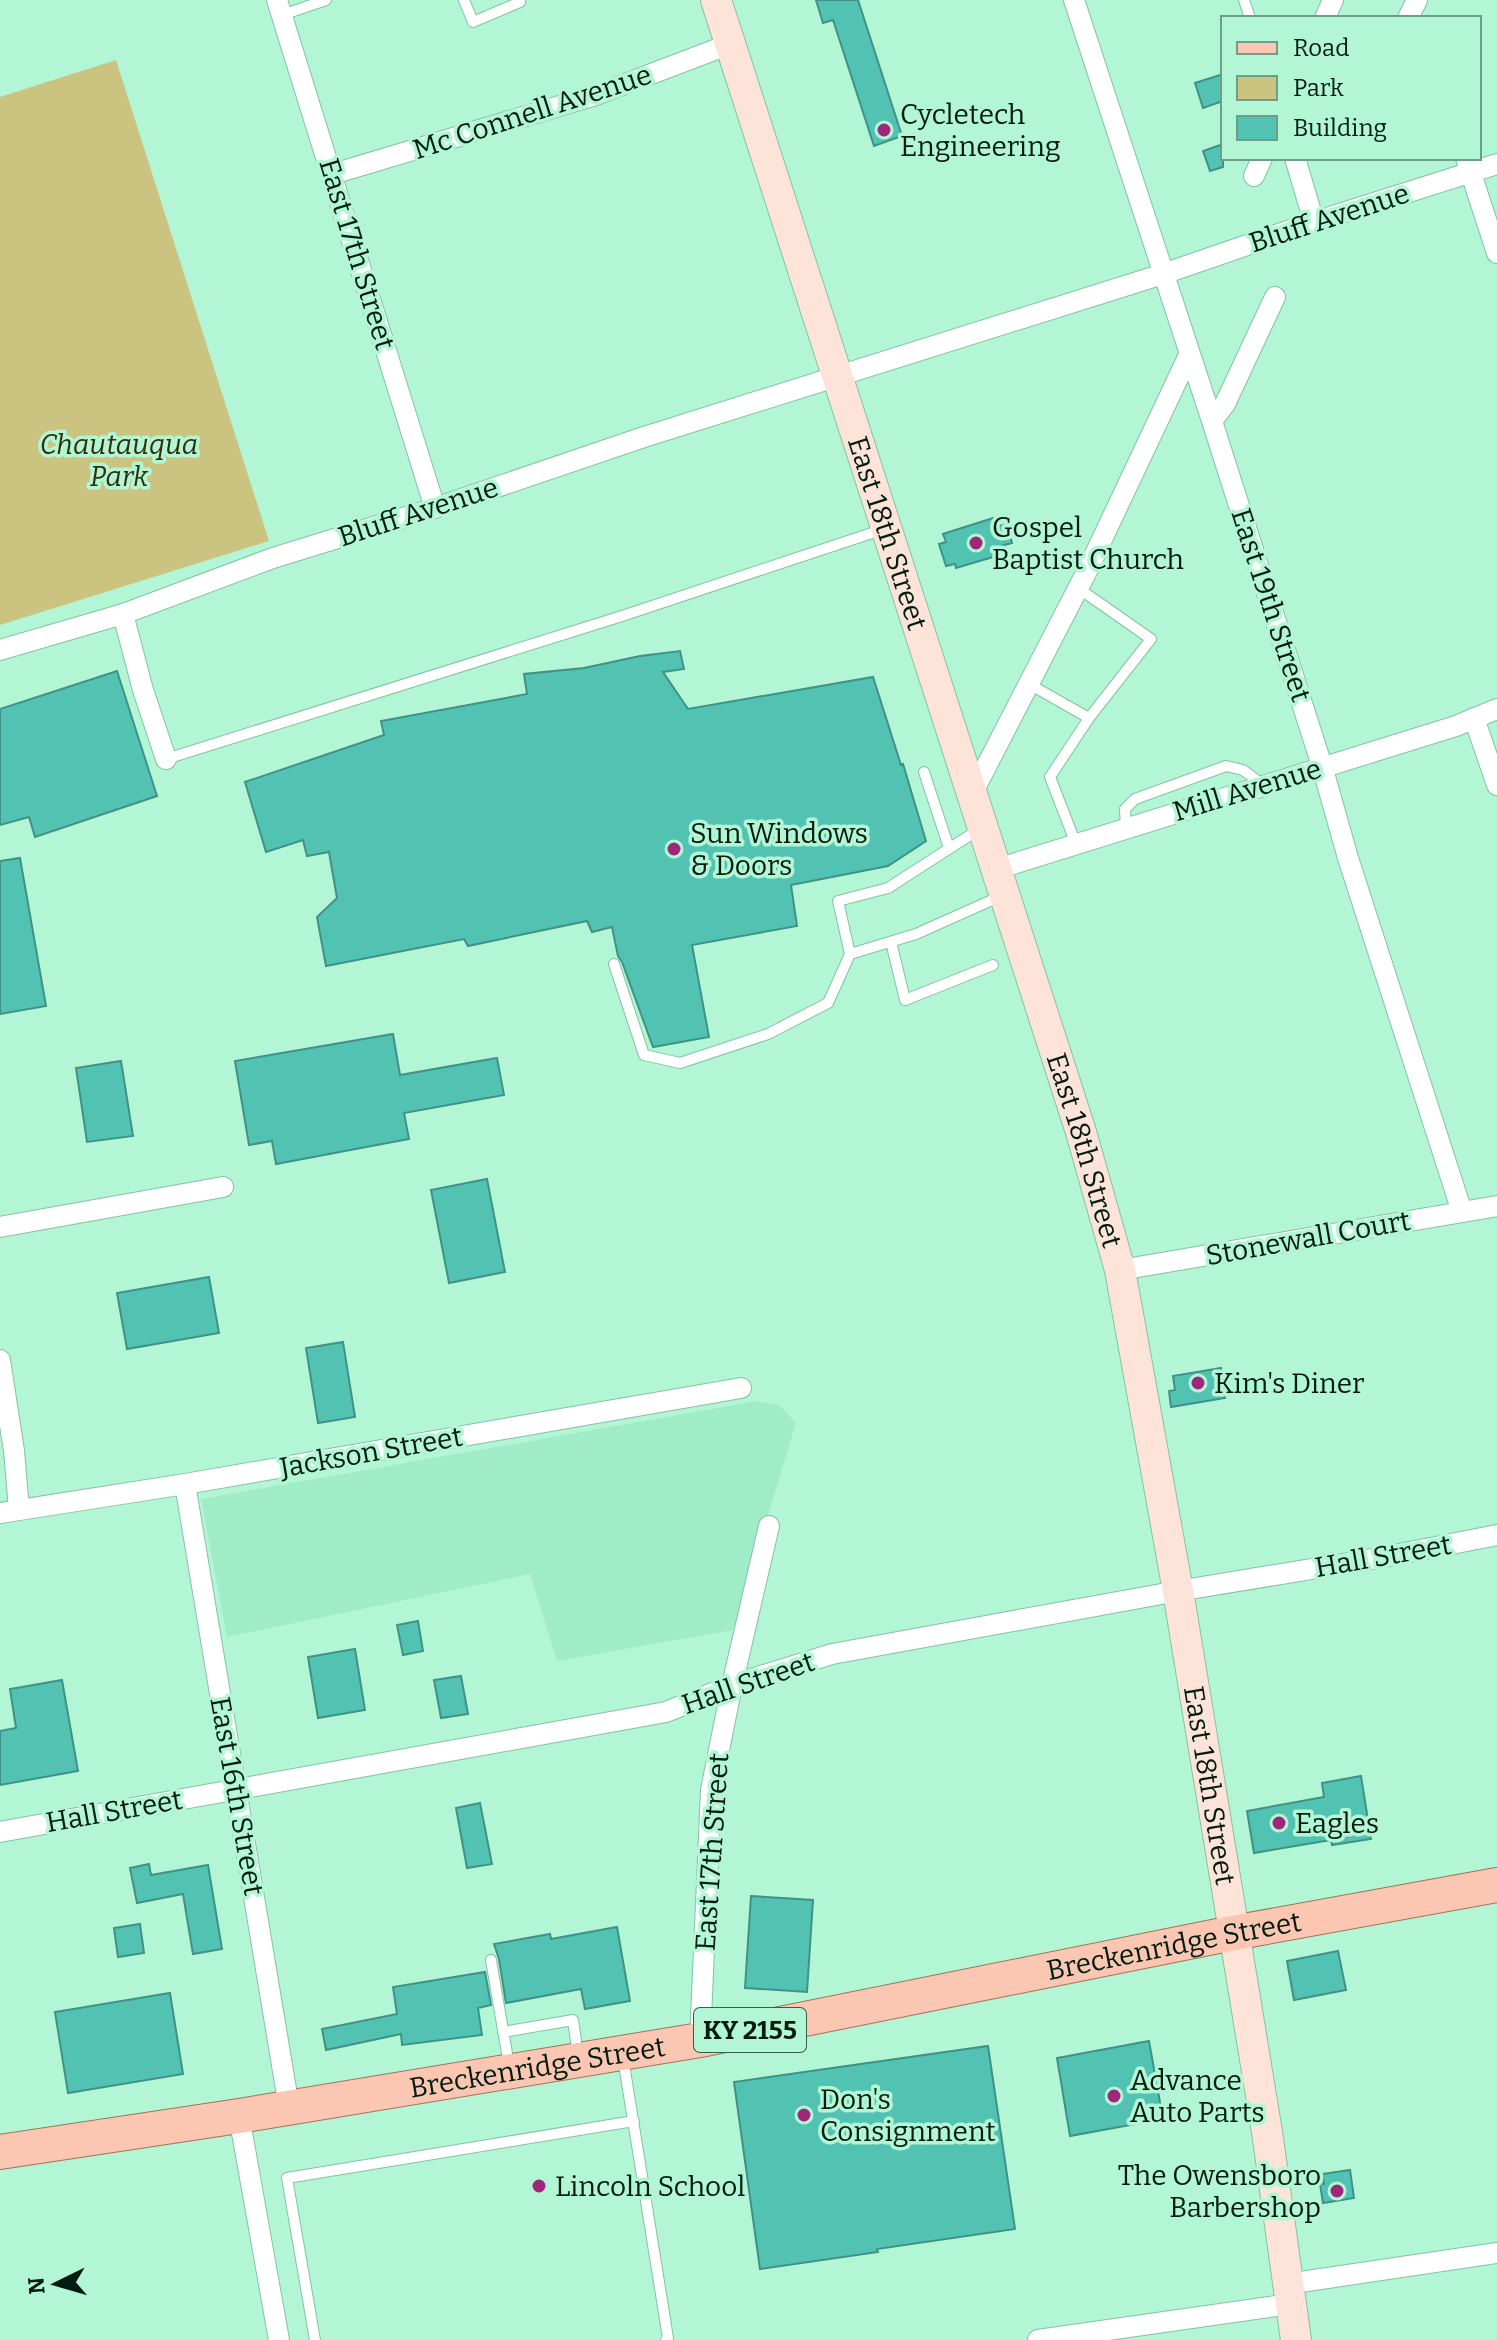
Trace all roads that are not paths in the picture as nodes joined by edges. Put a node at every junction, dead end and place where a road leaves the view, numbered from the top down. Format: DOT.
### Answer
graph roads {
  1 [pos="326,0"];
  2 [pos="464,0"];
  3 [pos="519,0"];
  4 [pos="716,0"];
  5 [pos="1074,0"];
  6 [pos="280,8"];
  7 [pos="730,44"];
  8 [pos="1296,160"];
  9 [pos="1497,164"];
  10 [pos="1469,165"];
  11 [pos="333,174"];
  12 [pos="1314,222"];
  13 [pos="1497,253"];
  14 [pos="1163,274"];
  15 [pos="1275,297"];
  16 [pos="1189,355"];
  17 [pos="837,377"];
  18 [pos="1212,421"];
  19 [pos="435,508"];
  20 [pos="886,528"];
  21 [pos="1078,588"];
  22 [pos="123,614"];
  23 [pos="0,650"];
  24 [pos="1029,684"];
  25 [pos="1497,709"];
  26 [pos="1089,718"];
  27 [pos="1474,718"];
  28 [pos="166,759"];
  29 [pos="1322,766"];
  30 [pos="924,772"];
  31 [pos="1263,785"];
  32 [pos="1497,785"];
  33 [pos="972,794"];
  34 [pos="983,826"];
  35 [pos="1126,828"];
  36 [pos="1076,844"];
  37 [pos="949,848"];
  38 [pos="1001,881"];
  39 [pos="891,942"];
  40 [pos="850,954"];
  41 [pos="614,964"];
  42 [pos="993,965"];
  43 [pos="223,1187"];
  44 [pos="1497,1206"];
  45 [pos="1462,1212"];
  46 [pos="0,1227"];
  47 [pos="1120,1270"];
  48 [pos="0,1360"];
  49 [pos="741,1388"];
  50 [pos="185,1484"];
  51 [pos="9,1511"];
  52 [pos="769,1526"];
  53 [pos="1497,1535"];
  54 [pos="1178,1591"];
  55 [pos="732,1685"];
  56 [pos="236,1790"];
  57 [pos="0,1832"];
  58 [pos="1497,1885"];
  59 [pos="1233,1933"];
  60 [pos="491,1960"];
  61 [pos="503,2032"];
  62 [pos="700,2040"];
  63 [pos="622,2053"];
  64 [pos="579,2060"];
  65 [pos="510,2071"];
  66 [pos="289,2107"];
  67 [pos="239,2116"];
  68 [pos="634,2121"];
  69 [pos="0,2152"];
  70 [pos="1497,2253"];
  71 [pos="1289,2294"];
  72 [pos="279,2340"];
  73 [pos="315,2340"];
  74 [pos="666,2340"];
  75 [pos="1038,2340"];
  76 [pos="1296,2340"];
  1 -- 6 [label="lane"];
  2 -- 3 [label="lane"];
  4 -- 7 [label="street, East 18th Street"];
  5 -- 14 [label="street, East 19th Street"];
  6 -- 11 [label="street, East 17th Street"];
  7 -- 11 [label="street, Mc Connell Avenue"];
  7 -- 17 [label="street, East 18th Street"];
  8 -- 12 [label="street"];
  9 -- 10 [label="street, Bluff Avenue"];
  10 -- 12 [label="street, Bluff Avenue"];
  10 -- 13 [label="street"];
  11 -- 19 [label="street, East 17th Street"];
  12 -- 14 [label="street, Bluff Avenue"];
  14 -- 16 [label="street, East 19th Street"];
  14 -- 17 [label="street, Bluff Avenue"];
  15 -- 18 [label="street"];
  16 -- 18 [label="street, East 19th Street"];
  16 -- 21 [label="street"];
  17 -- 19 [label="street, Bluff Avenue"];
  17 -- 20 [label="street, East 18th Street"];
  18 -- 29 [label="street, East 19th Street"];
  19 -- 22 [label="street, Bluff Avenue"];
  20 -- 28 [label="lane"];
  20 -- 33 [label="street, East 18th Street"];
  21 -- 24 [label="street"];
  21 -- 26 [label="lane"];
  22 -- 23 [label="street, Bluff Avenue"];
  22 -- 28 [label="street"];
  24 -- 26 [label="lane"];
  24 -- 33 [label="street"];
  25 -- 27 [label="street, Mill Avenue"];
  26 -- 36 [label="lane"];
  27 -- 29 [label="street, Mill Avenue"];
  27 -- 32 [label="street"];
  29 -- 31 [label="street, Mill Avenue"];
  29 -- 45 [label="street, East 19th Street"];
  30 -- 37 [label="lane"];
  31 -- 35 [label="street, Mill Avenue"];
  31 -- 35 [label="lane"];
  33 -- 34 [label="street, East 18th Street"];
  34 -- 37 [label="lane"];
  34 -- 38 [label="street, East 18th Street"];
  35 -- 36 [label="street, Mill Avenue"];
  36 -- 38 [label="street, Mill Avenue"];
  37 -- 40 [label="lane"];
  38 -- 39 [label="lane"];
  38 -- 47 [label="street, East 18th Street"];
  39 -- 40 [label="lane"];
  39 -- 42 [label="lane"];
  40 -- 41 [label="lane"];
  43 -- 46 [label="street"];
  44 -- 45 [label="street, Stonewall Court"];
  45 -- 47 [label="street, Stonewall Court"];
  47 -- 54 [label="street, East 18th Street"];
  48 -- 51 [label="street"];
  49 -- 50 [label="street, Jackson Street"];
  50 -- 51 [label="street, Jackson Street"];
  50 -- 56 [label="street, East 16th Street"];
  52 -- 55 [label="street, East 17th Street"];
  53 -- 54 [label="street, Hall Street"];
  54 -- 55 [label="street, Hall Street"];
  54 -- 59 [label="street, East 18th Street"];
  55 -- 56 [label="street, Hall Street"];
  55 -- 62 [label="street, East 17th Street"];
  56 -- 57 [label="street, Hall Street"];
  56 -- 66 [label="street, East 16th Street"];
  58 -- 59 [label="main road, Breckenridge Street / KY 2155"];
  59 -- 62 [label="main road, Breckenridge Street / KY 2155"];
  59 -- 71 [label="street, East 18th Street"];
  60 -- 61 [label="lane"];
  61 -- 64 [label="lane"];
  61 -- 65 [label="lane"];
  62 -- 63 [label="main road, Breckenridge Street / KY 2155"];
  63 -- 64 [label="main road, Breckenridge Street / KY 2155"];
  63 -- 68 [label="lane"];
  64 -- 65 [label="main road, Breckenridge Street / KY 2155"];
  65 -- 66 [label="main road, Breckenridge Street / KY 2155"];
  66 -- 67 [label="main road, Breckenridge Street / KY 2155"];
  67 -- 69 [label="main road, Breckenridge Street / KY 2155"];
  67 -- 72 [label="street"];
  68 -- 73 [label="lane"];
  68 -- 74 [label="lane"];
  70 -- 71 [label="street"];
  71 -- 75 [label="street"];
  71 -- 76 [label="street, East 18th Street"];
}
